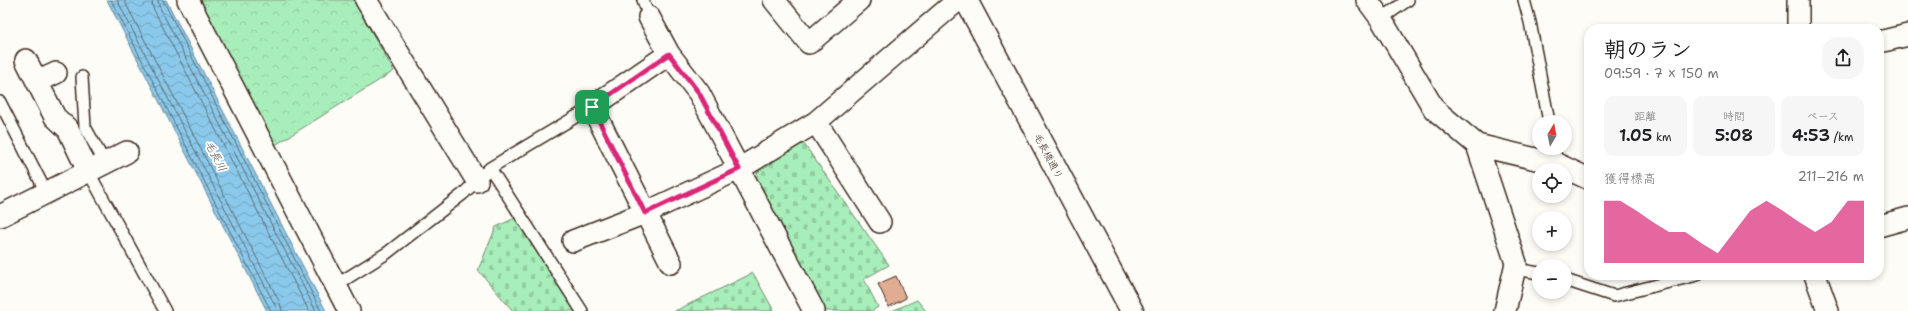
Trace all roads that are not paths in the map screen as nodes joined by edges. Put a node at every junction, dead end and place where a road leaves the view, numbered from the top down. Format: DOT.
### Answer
graph roads {
  1 [pos="188,0"];
  2 [pos="366,0"];
  3 [pos="774,0"];
  4 [pos="859,0"];
  5 [pos="958,0"];
  6 [pos="966,0"];
  7 [pos="1367,0"];
  8 [pos="1408,0"];
  9 [pos="1524,0"];
  10 [pos="1798,0"];
  11 [pos="646,9"];
  12 [pos="1381,19"];
  13 [pos="1798,24"];
  14 [pos="1908,34"];
  15 [pos="1884,41"];
  16 [pos="669,54"];
  17 [pos="26,60"];
  18 [pos="56,73"];
  19 [pos="82,77"];
  20 [pos="37,82"];
  21 [pos="0,102"];
  22 [pos="592,107"];
  23 [pos="1548,115"];
  24 [pos="816,122"];
  25 [pos="1477,145"];
  26 [pos="127,152"];
  27 [pos="1555,156"];
  28 [pos="96,167"];
  29 [pos="739,169"];
  30 [pos="484,174"];
  31 [pos="1584,176"];
  32 [pos="46,192"];
  33 [pos="645,213"];
  34 [pos="0,216"];
  35 [pos="1908,218"];
  36 [pos="880,222"];
  37 [pos="1884,225"];
  38 [pos="573,241"];
  39 [pos="671,262"];
  40 [pos="1515,269"];
  41 [pos="1532,272"];
  42 [pos="1677,280"];
  43 [pos="1817,280"];
  44 [pos="1572,282"];
  45 [pos="336,285"];
  46 [pos="165,311"];
  47 [pos="349,311"];
  48 [pos="582,311"];
  49 [pos="814,311"];
  50 [pos="1132,311"];
  51 [pos="1505,311"];
  52 [pos="1828,311"];
  1 -- 45 [label="street"];
  2 -- 30 [label="street"];
  3 -- 4 [label="street"];
  5 -- 24 [label="street"];
  6 -- 50 [label="street, 毛長橋通り"];
  7 -- 12 [label="street"];
  8 -- 12 [label="lane"];
  9 -- 23 [label="lane"];
  10 -- 13 [label="street"];
  11 -- 16 [label="street"];
  12 -- 25 [label="street"];
  14 -- 15 [label="street"];
  16 -- 22 [label="street"];
  16 -- 29 [label="street"];
  17 -- 20 [label="street"];
  18 -- 20 [label="street"];
  19 -- 28 [label="lane"];
  20 -- 28 [label="street"];
  21 -- 32 [label="lane"];
  22 -- 30 [label="lane"];
  22 -- 33 [label="street"];
  24 -- 29 [label="street"];
  24 -- 36 [label="street"];
  25 -- 27 [label="street"];
  25 -- 40 [label="street"];
  26 -- 28 [label="street"];
  27 -- 31 [label="street"];
  28 -- 32 [label="street"];
  28 -- 46 [label="lane"];
  29 -- 33 [label="street"];
  29 -- 49 [label="street"];
  30 -- 45 [label="lane"];
  30 -- 48 [label="lane"];
  32 -- 34 [label="street"];
  33 -- 38 [label="street"];
  33 -- 39 [label="street"];
  35 -- 37 [label="street"];
  40 -- 41 [label="lane"];
  40 -- 51 [label="street"];
  42 -- 44 [label="lane"];
  43 -- 52 [label="street"];
  45 -- 47 [label="street"];
}
